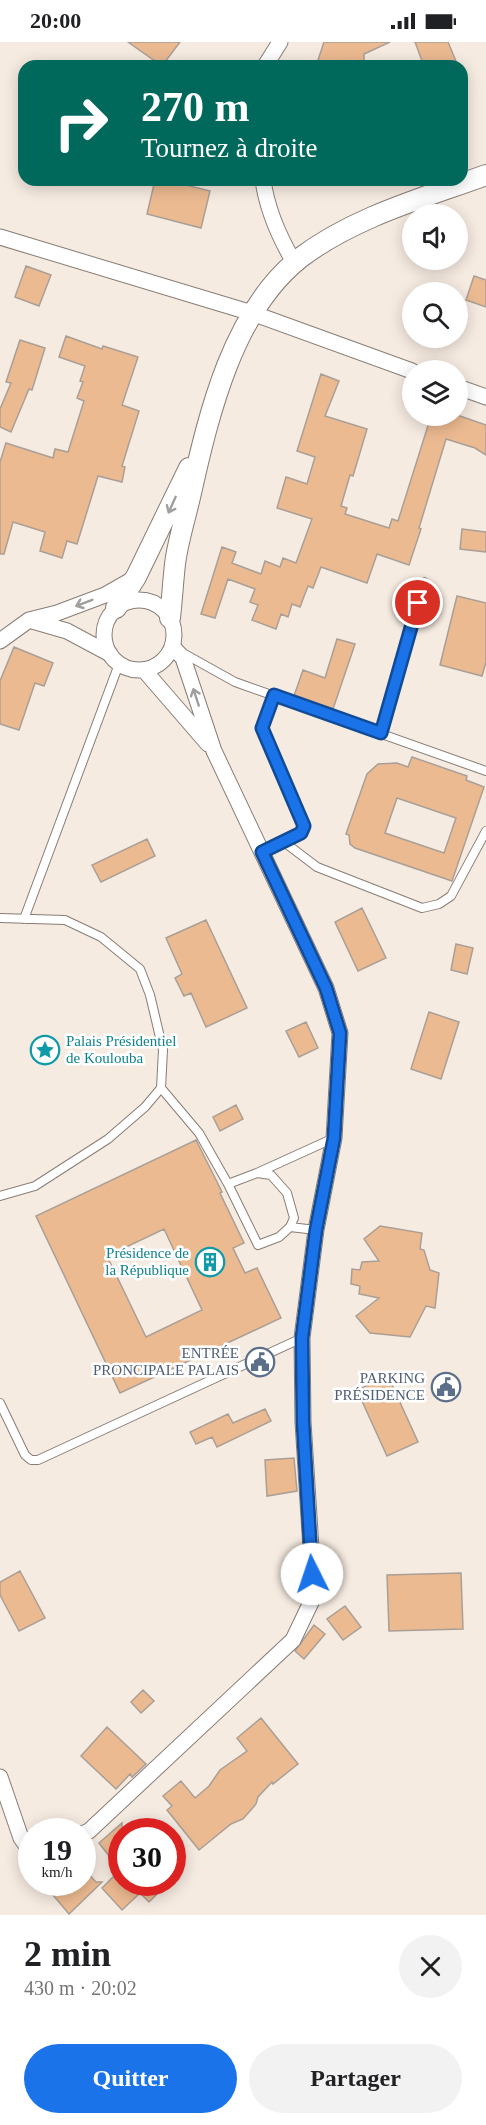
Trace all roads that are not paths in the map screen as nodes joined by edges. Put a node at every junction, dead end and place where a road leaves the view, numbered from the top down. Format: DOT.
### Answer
graph roads {
  1 [pos="280,42"];
  2 [pos="269,60"];
  3 [pos="486,175"];
  4 [pos="468,182"];
  5 [pos="264,186"];
  6 [pos="457,186"];
  7 [pos="0,237"];
  8 [pos="295,264"];
  9 [pos="252,313"];
  10 [pos="402,367"];
  11 [pos="468,391"];
  12 [pos="486,398"];
  13 [pos="205,433"];
  14 [pos="136,577"];
  15 [pos="424,582"];
  16 [pos="116,608"];
  17 [pos="170,618"];
  18 [pos="29,620"];
  19 [pos="0,641"];
  20 [pos="172,646"];
  21 [pos="114,659"];
  22 [pos="144,670"];
  23 [pos="274,695"];
  24 [pos="381,733"];
  25 [pos="214,751"];
  26 [pos="486,771"];
  27 [pos="486,831"];
  28 [pos="284,842"];
  29 [pos="262,852"];
  30 [pos="0,918"];
  31 [pos="24,919"];
  32 [pos="161,1088"];
  33 [pos="334,1138"];
  34 [pos="257,1173"];
  35 [pos="228,1184"];
  36 [pos="0,1196"];
  37 [pos="290,1227"];
  38 [pos="316,1230"];
  39 [pos="302,1338"];
  40 [pos="0,1403"];
  41 [pos="0,1777"];
  42 [pos="96,1824"];
  43 [pos="18,1829"];
  1 -- 2 [label="street"];
  3 -- 4 [label="street"];
  5 -- 8 [label="street"];
  6 -- 8 [label="street"];
  7 -- 9 [label="street"];
  8 -- 9 [label="street"];
  9 -- 10 [label="street"];
  9 -- 13 [label="street"];
  11 -- 12 [label="street"];
  13 -- 14 [label="street, one-way"];
  13 -- 17 [label="street"];
  14 -- 16 [label="street"];
  14 -- 18 [label="street, one-way"];
  15 -- 24 [label="lane"];
  16 -- 17 [label="street"];
  16 -- 21 [label="street"];
  17 -- 20 [label="street"];
  18 -- 19 [label="street"];
  18 -- 21 [label="street"];
  20 -- 22 [label="street"];
  20 -- 23 [label="lane"];
  25 -- 20 [label="street, one-way"];
  21 -- 22 [label="street"];
  21 -- 31 [label="lane"];
  22 -- 25 [label="street"];
  23 -- 24 [label="lane"];
  23 -- 28 [label="lane"];
  24 -- 26 [label="lane"];
  25 -- 29 [label="street"];
  27 -- 28 [label="lane"];
  28 -- 29 [label="lane"];
  29 -- 33 [label="street"];
  30 -- 31 [label="lane"];
  31 -- 32 [label="lane"];
  32 -- 35 [label="lane"];
  32 -- 36 [label="lane"];
  33 -- 34 [label="lane"];
  33 -- 38 [label="street"];
  34 -- 35 [label="lane"];
  34 -- 37 [label="lane"];
  35 -- 37 [label="lane"];
  37 -- 38 [label="lane"];
  38 -- 39 [label="street"];
  39 -- 40 [label="lane"];
  39 -- 42 [label="street"];
  41 -- 43 [label="street"];
}
